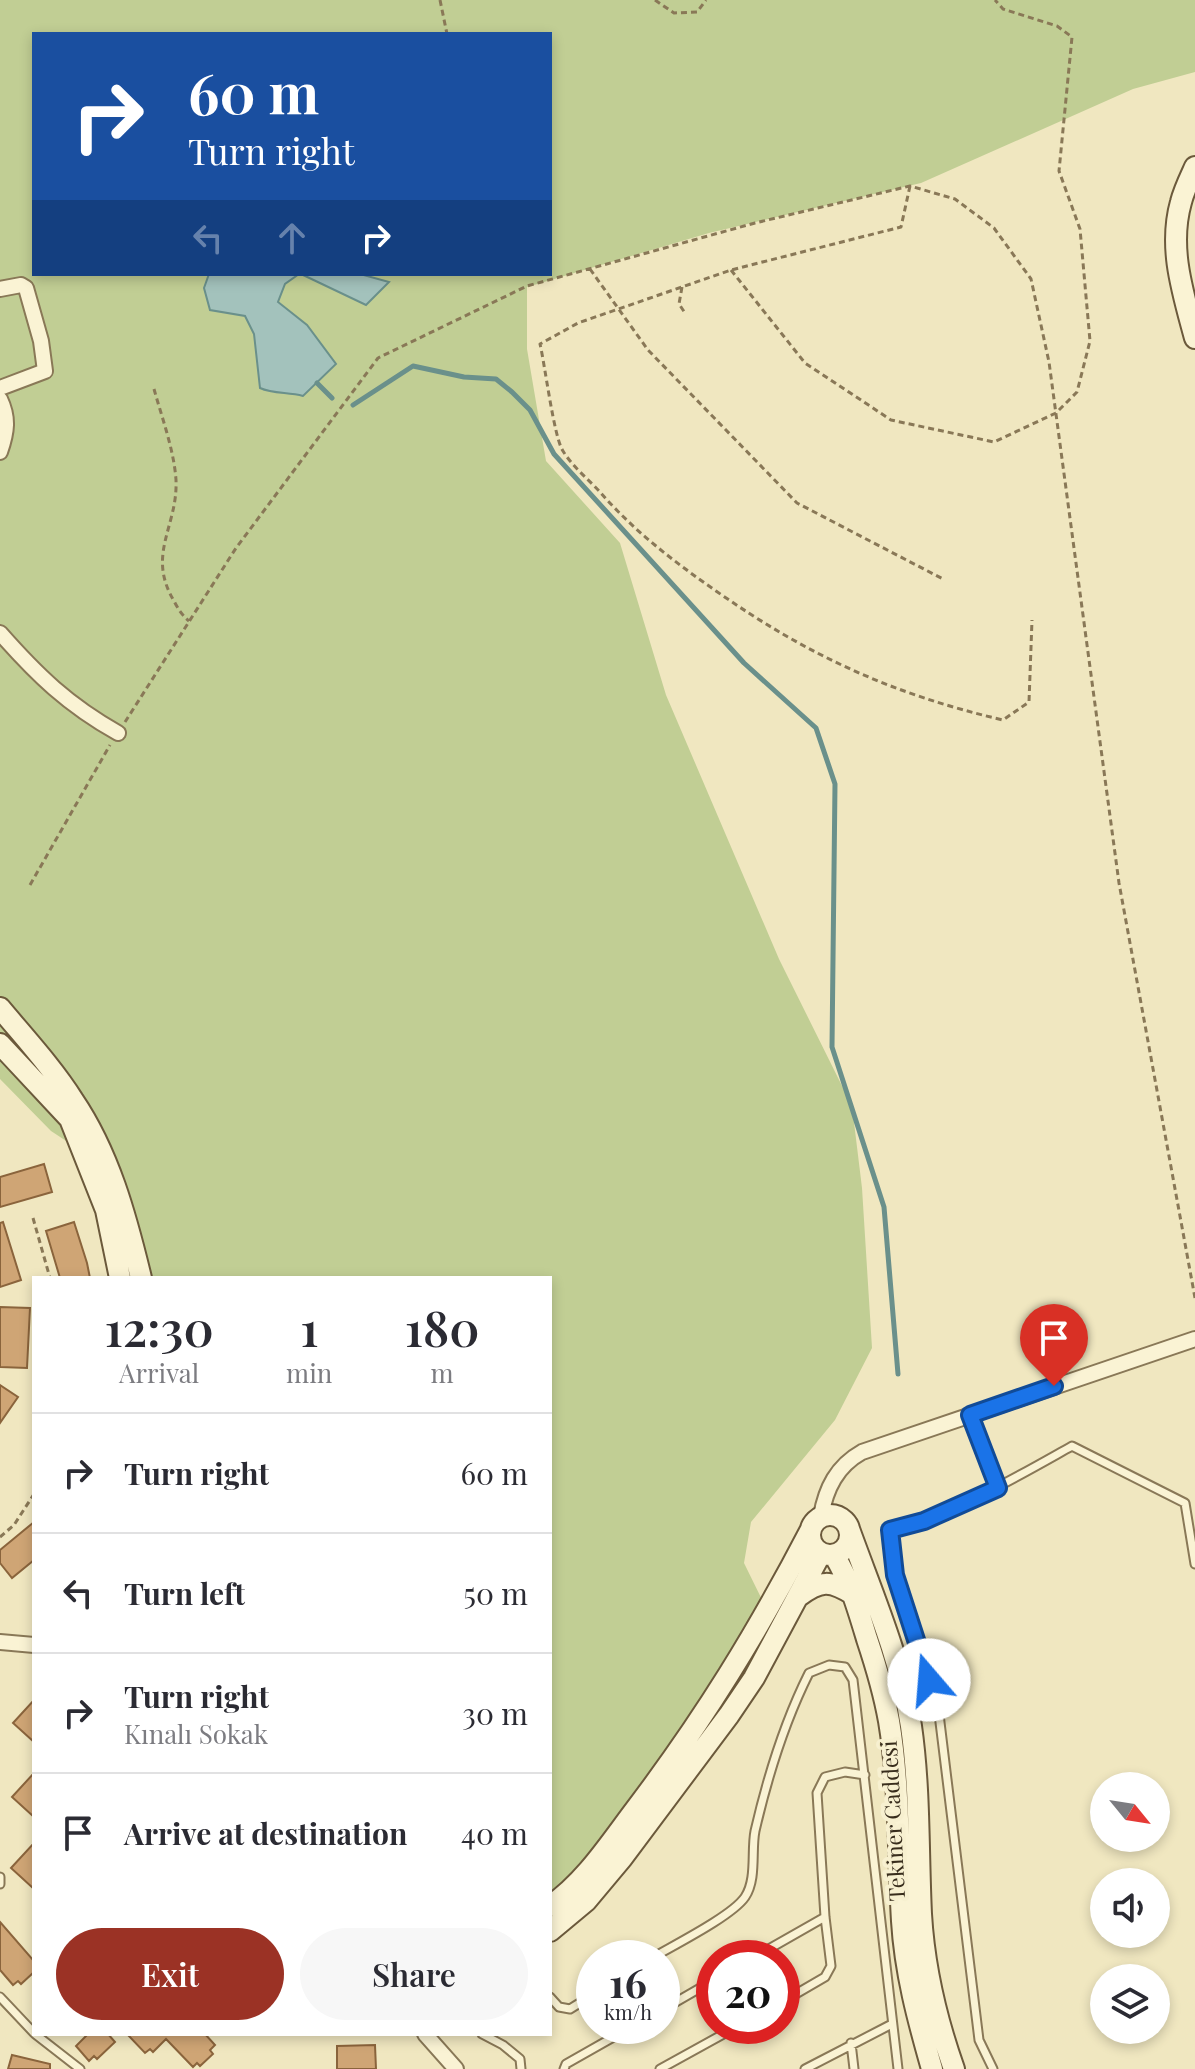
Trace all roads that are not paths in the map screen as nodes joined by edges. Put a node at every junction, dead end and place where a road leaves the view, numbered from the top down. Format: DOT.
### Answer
graph roads {
  1 [pos="1195,167"];
  2 [pos="1195,192"];
  3 [pos="1176,241"];
  4 [pos="0,289"];
  5 [pos="1195,338"];
  6 [pos="0,388"];
  7 [pos="0,399"];
  8 [pos="0,452"];
  9 [pos="0,633"];
  10 [pos="118,733"];
  11 [pos="0,1008"];
  12 [pos="0,1044"];
  13 [pos="120,1276"];
  14 [pos="140,1276"];
  15 [pos="1195,1339"];
  16 [pos="970,1415"];
  17 [pos="998,1488"];
  18 [pos="816,1524"];
  19 [pos="849,1529"];
  20 [pos="827,1554"];
  21 [pos="1195,1564"];
  22 [pos="854,1595"];
  23 [pos="799,1596"];
  24 [pos="0,1642"];
  25 [pos="32,1645"];
  26 [pos="865,1775"];
  27 [pos="0,1877"];
  28 [pos="0,1884"];
  29 [pos="552,1904"];
  30 [pos="825,1917"];
  31 [pos="552,1929"];
  32 [pos="785,1940"];
  33 [pos="680,1941"];
  34 [pos="800,1992"];
  35 [pos="0,1997"];
  36 [pos="552,1999"];
  37 [pos="576,2005"];
  38 [pos="892,2024"];
  39 [pos="32,2030"];
  40 [pos="39,2036"];
  41 [pos="427,2036"];
  42 [pos="486,2036"];
  43 [pos="851,2043"];
  44 [pos="601,2044"];
  45 [pos="705,2044"];
  46 [pos="80,2069"];
  47 [pos="456,2069"];
  48 [pos="521,2069"];
  49 [pos="564,2069"];
  50 [pos="660,2069"];
  51 [pos="805,2069"];
  52 [pos="854,2069"];
  53 [pos="898,2069"];
  54 [pos="932,2069"];
  55 [pos="954,2069"];
  56 [pos="993,2069"];
  1 -- 3 [label="street"];
  2 -- 3 [label="street"];
  3 -- 5 [label="street"];
  4 -- 6 [label="street"];
  7 -- 8 [label="street"];
  9 -- 10 [label="street"];
  11 -- 14 [label="street"];
  12 -- 13 [label="street"];
  15 -- 16 [label="street"];
  16 -- 17 [label="lane"];
  16 -- 18 [label="street"];
  17 -- 21 [label="lane"];
  17 -- 56 [label="lane"];
  18 -- 19 [label="street"];
  18 -- 20 [label="street, Tekiner Caddesi"];
  18 -- 29 [label="street"];
  19 -- 20 [label="street"];
  19 -- 55 [label="street, Tekiner Caddesi"];
  20 -- 22 [label="street, Tekiner Caddesi"];
  20 -- 23 [label="street"];
  22 -- 23 [label="street"];
  22 -- 54 [label="street, Tekiner Caddesi"];
  23 -- 31 [label="street"];
  24 -- 25 [label="street"];
  26 -- 30 [label="lane"];
  26 -- 33 [label="lane"];
  26 -- 38 [label="lane"];
  27 -- 28 [label="lane"];
  30 -- 32 [label="lane"];
  30 -- 34 [label="lane"];
  35 -- 39 [label="lane"];
  36 -- 37 [label="lane"];
  38 -- 43 [label="lane"];
  38 -- 53 [label="lane"];
  40 -- 46 [label="lane"];
  41 -- 47 [label="street"];
  42 -- 48 [label="lane"];
  43 -- 51 [label="lane"];
  43 -- 52 [label="lane"];
  44 -- 49 [label="lane"];
  45 -- 50 [label="lane"];
}
